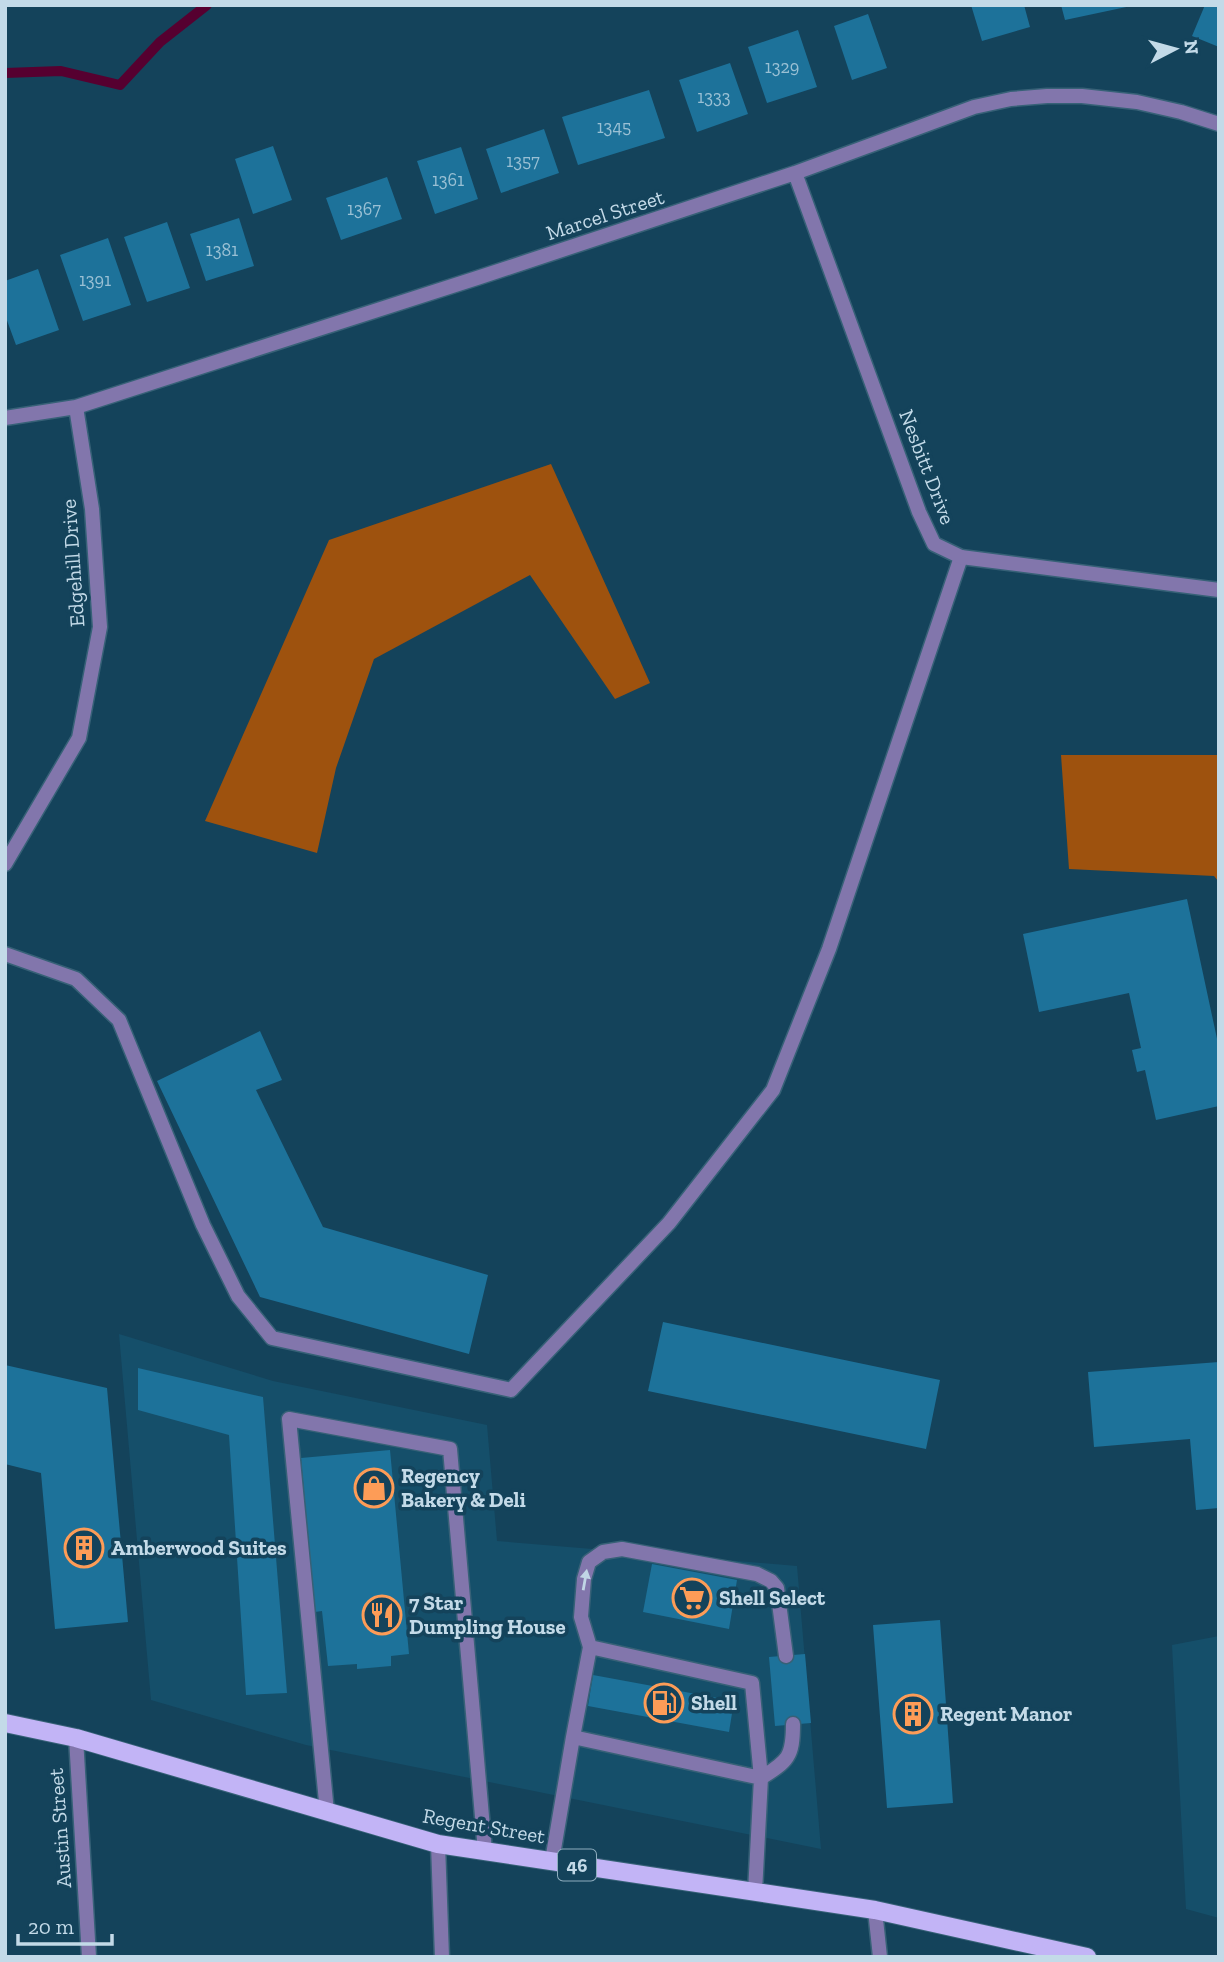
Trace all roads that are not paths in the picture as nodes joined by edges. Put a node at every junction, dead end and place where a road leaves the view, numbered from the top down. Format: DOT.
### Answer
graph roads {
  1 [pos="1219,124"];
  2 [pos="795,173"];
  3 [pos="76,407"];
  4 [pos="5,418"];
  5 [pos="961,557"];
  6 [pos="1219,590"];
  7 [pos="5,864"];
  8 [pos="5,954"];
  9 [pos="590,1647"];
  10 [pos="786,1656"];
  11 [pos="5,1723"];
  12 [pos="793,1724"];
  13 [pos="573,1737"];
  14 [pos="76,1738"];
  15 [pos="761,1778"];
  16 [pos="327,1812"];
  17 [pos="438,1844"];
  18 [pos="485,1851"];
  19 [pos="552,1861"];
  20 [pos="755,1892"];
  21 [pos="875,1910"];
  22 [pos="89,1957"];
  23 [pos="442,1957"];
  24 [pos="880,1957"];
  25 [pos="1087,1957"];
  1 -- 2 [label="street, Marcel Street"];
  2 -- 3 [label="street, Marcel Street"];
  2 -- 5 [label="street, Nesbitt Drive"];
  3 -- 4 [label="street, Marcel Street"];
  3 -- 7 [label="street, Edgehill Drive"];
  5 -- 6 [label="street, Nesbitt Drive"];
  5 -- 8 [label="street"];
  9 -- 10 [label="street, one-way"];
  9 -- 13 [label="street"];
  9 -- 15 [label="street"];
  11 -- 14 [label="main road, Regent Street / 46"];
  12 -- 15 [label="street"];
  13 -- 15 [label="street"];
  13 -- 19 [label="street"];
  14 -- 16 [label="main road, Regent Street / 46"];
  14 -- 22 [label="street, Austin Street"];
  15 -- 20 [label="street"];
  16 -- 17 [label="main road, Regent Street / 46"];
  16 -- 18 [label="street"];
  17 -- 18 [label="main road, Regent Street / 46"];
  17 -- 23 [label="street"];
  18 -- 19 [label="main road, Regent Street / 46"];
  19 -- 20 [label="main road, Regent Street / 46"];
  20 -- 21 [label="main road, Regent Street / 46"];
  21 -- 24 [label="street"];
  21 -- 25 [label="main road, Regent Street / 46"];
}
